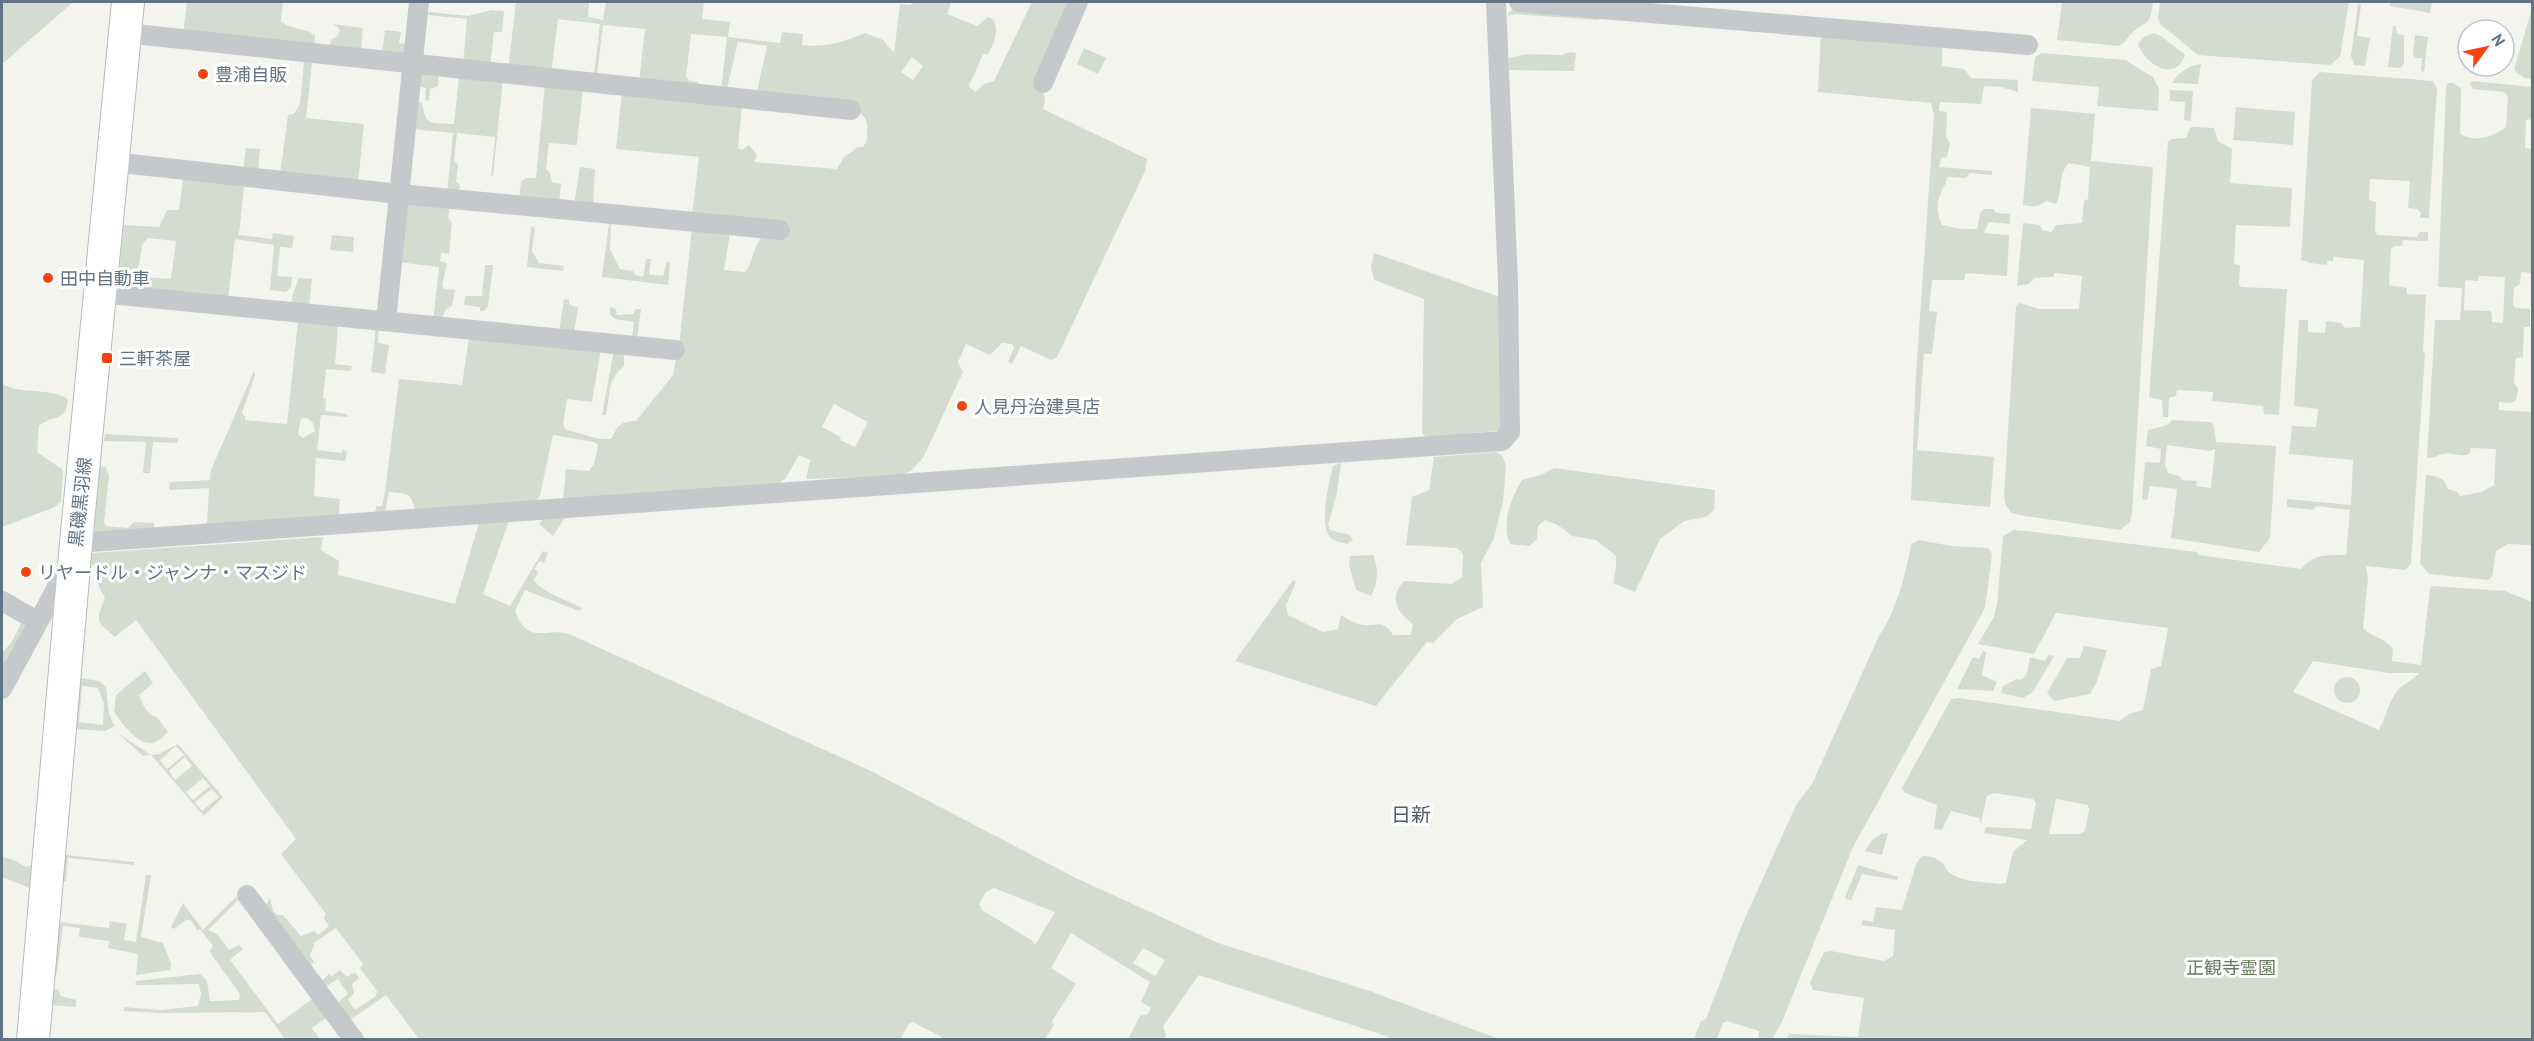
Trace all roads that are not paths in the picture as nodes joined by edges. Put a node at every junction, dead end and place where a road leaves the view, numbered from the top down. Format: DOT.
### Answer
graph roads {
  1 [pos="128,2"];
  2 [pos="419,2"];
  3 [pos="1078,2"];
  4 [pos="1496,2"];
  5 [pos="1519,2"];
  6 [pos="125,33"];
  7 [pos="2028,45"];
  8 [pos="412,66"];
  9 [pos="1043,82"];
  10 [pos="851,110"];
  11 [pos="113,162"];
  12 [pos="399,194"];
  13 [pos="780,230"];
  14 [pos="100,293"];
  15 [pos="386,321"];
  16 [pos="675,350"];
  17 [pos="75,550"];
  18 [pos="2,602"];
  19 [pos="37,621"];
  20 [pos="2,689"];
  21 [pos="247,896"];
  22 [pos="33,1040"];
  23 [pos="354,1040"];
  1 -- 6 [label="main road, 黒磯黒羽線"];
  2 -- 8 [label="street"];
  3 -- 9 [label="street"];
  4 -- 17 [label="street"];
  5 -- 7 [label="street"];
  6 -- 8 [label="street"];
  6 -- 11 [label="main road, 黒磯黒羽線"];
  8 -- 10 [label="street"];
  8 -- 12 [label="street"];
  11 -- 12 [label="street"];
  11 -- 14 [label="main road, 黒磯黒羽線"];
  12 -- 13 [label="street"];
  12 -- 15 [label="street"];
  14 -- 15 [label="street"];
  14 -- 17 [label="main road, 黒磯黒羽線"];
  15 -- 16 [label="street"];
  17 -- 19 [label="street"];
  17 -- 22 [label="main road, 黒磯黒羽線"];
  18 -- 19 [label="street"];
  19 -- 20 [label="street"];
  21 -- 23 [label="street"];
}
